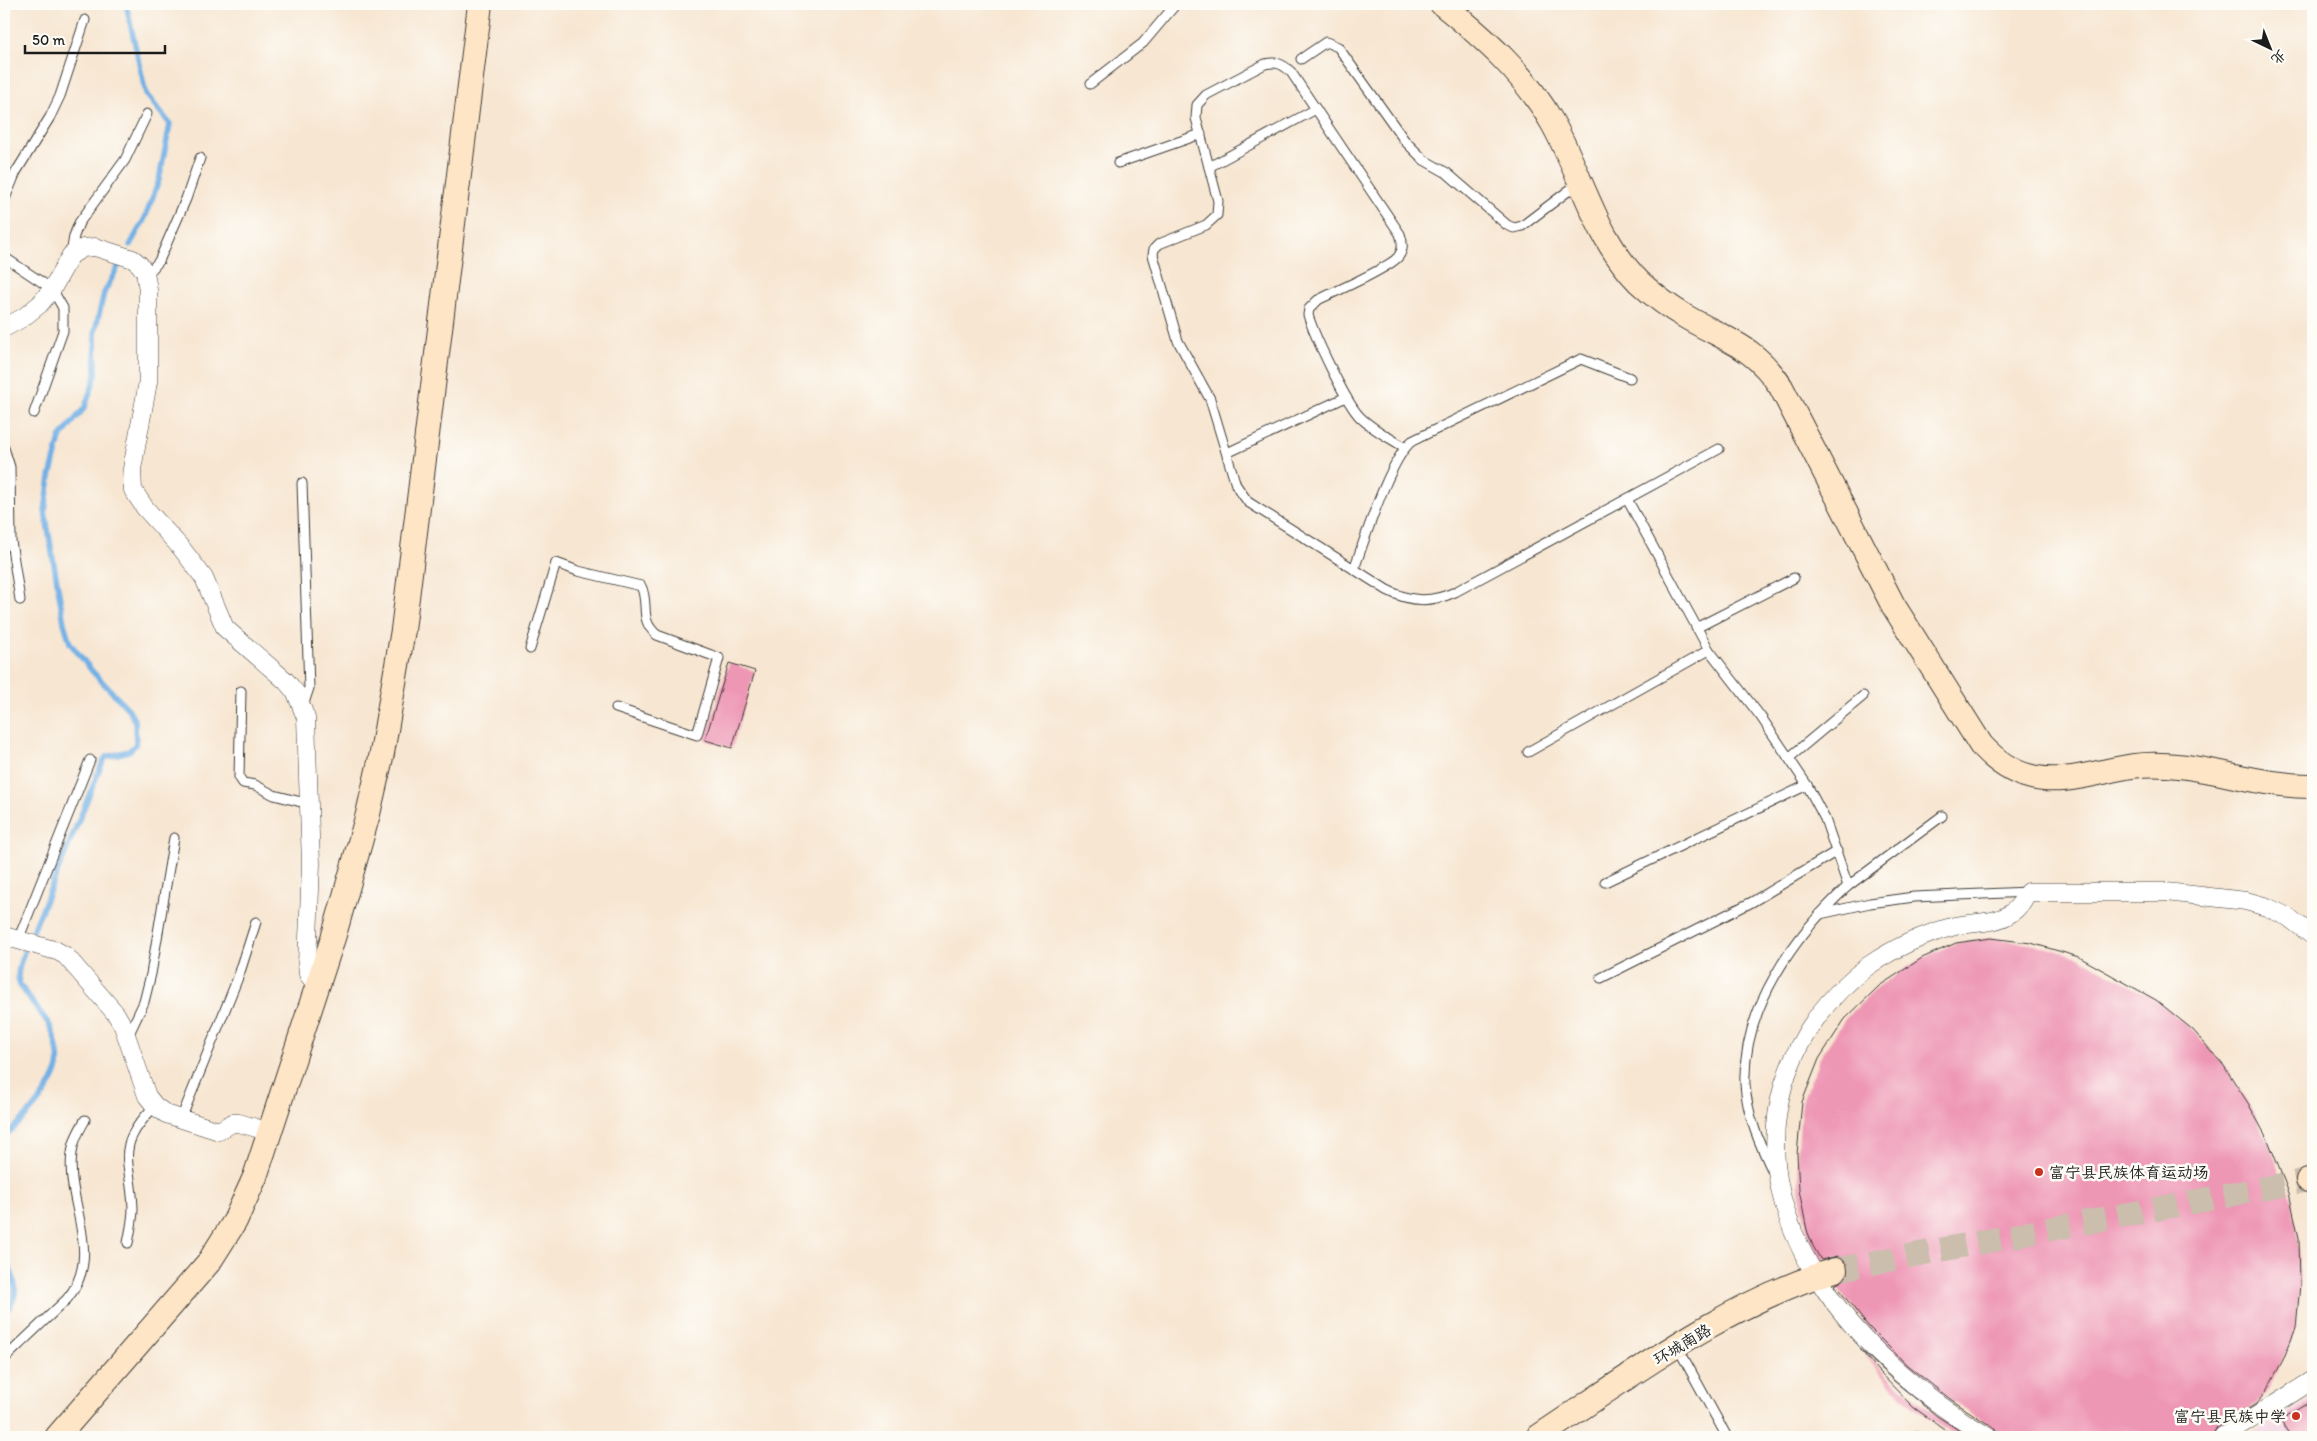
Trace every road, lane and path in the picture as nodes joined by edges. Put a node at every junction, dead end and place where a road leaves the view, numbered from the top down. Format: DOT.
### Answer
graph roads {
  1 [pos="480,4"];
  2 [pos="1176,4"];
  3 [pos="1442,4"];
  4 [pos="85,20"];
  5 [pos="1301,60"];
  6 [pos="1090,84"];
  7 [pos="1316,109"];
  8 [pos="147,114"];
  9 [pos="1201,134"];
  10 [pos="200,158"];
  11 [pos="1118,163"];
  12 [pos="1209,166"];
  13 [pos="1580,182"];
  14 [pos="4,201"];
  15 [pos="71,255"];
  16 [pos="4,257"];
  17 [pos="145,272"];
  18 [pos="52,289"];
  19 [pos="4,328"];
  20 [pos="1630,378"];
  21 [pos="1346,397"];
  22 [pos="34,413"];
  23 [pos="1404,447"];
  24 [pos="4,448"];
  25 [pos="1719,449"];
  26 [pos="1227,453"];
  27 [pos="302,483"];
  28 [pos="1627,499"];
  29 [pos="1354,569"];
  30 [pos="1794,578"];
  31 [pos="20,600"];
  32 [pos="1696,628"];
  33 [pos="530,649"];
  34 [pos="1709,650"];
  35 [pos="241,691"];
  36 [pos="1864,696"];
  37 [pos="303,706"];
  38 [pos="616,708"];
  39 [pos="1528,752"];
  40 [pos="1790,757"];
  41 [pos="90,760"];
  42 [pos="1807,785"];
  43 [pos="2313,786"];
  44 [pos="309,804"];
  45 [pos="1942,816"];
  46 [pos="174,838"];
  47 [pos="1837,852"];
  48 [pos="1605,882"];
  49 [pos="1848,886"];
  50 [pos="2028,892"];
  51 [pos="1820,914"];
  52 [pos="256,922"];
  53 [pos="2313,936"];
  54 [pos="11,938"];
  55 [pos="1600,978"];
  56 [pos="317,986"];
  57 [pos="128,1036"];
  58 [pos="154,1106"];
  59 [pos="181,1119"];
  60 [pos="84,1120"];
  61 [pos="270,1132"];
  62 [pos="1780,1186"];
  63 [pos="128,1243"];
  64 [pos="1826,1273"];
  65 [pos="1677,1346"];
  66 [pos="4,1359"];
  67 [pos="2313,1380"];
  68 [pos="57,1437"];
  69 [pos="1538,1437"];
  70 [pos="1727,1437"];
  71 [pos="1909,1437"];
  72 [pos="1917,1437"];
  73 [pos="1988,1437"];
  74 [pos="2223,1437"];
  1 -- 56 [label="main road"];
  2 -- 6 [label="lane"];
  3 -- 13 [label="main road"];
  4 -- 14 [label="lane"];
  5 -- 13 [label="lane"];
  7 -- 9 [label="lane"];
  7 -- 12 [label="lane"];
  7 -- 21 [label="lane"];
  8 -- 15 [label="lane"];
  9 -- 11 [label="lane"];
  9 -- 12 [label="lane"];
  10 -- 17 [label="lane"];
  12 -- 26 [label="lane"];
  13 -- 43 [label="main road"];
  15 -- 17 [label="street"];
  15 -- 18 [label="street"];
  16 -- 18 [label="lane"];
  17 -- 37 [label="street"];
  18 -- 19 [label="street"];
  18 -- 22 [label="lane"];
  20 -- 23 [label="lane"];
  21 -- 23 [label="lane"];
  21 -- 26 [label="lane"];
  23 -- 29 [label="lane"];
  24 -- 31 [label="lane"];
  25 -- 28 [label="lane"];
  26 -- 29 [label="lane"];
  27 -- 37 [label="lane"];
  28 -- 29 [label="lane"];
  28 -- 32 [label="lane"];
  30 -- 32 [label="lane"];
  32 -- 34 [label="lane"];
  33 -- 38 [label="lane"];
  34 -- 39 [label="lane"];
  34 -- 40 [label="lane"];
  35 -- 44 [label="lane"];
  36 -- 40 [label="lane"];
  37 -- 44 [label="street"];
  40 -- 42 [label="lane"];
  41 -- 54 [label="lane"];
  42 -- 47 [label="lane"];
  42 -- 48 [label="lane"];
  44 -- 56 [label="street"];
  45 -- 49 [label="lane"];
  46 -- 57 [label="lane"];
  47 -- 49 [label="lane"];
  47 -- 55 [label="lane"];
  49 -- 51 [label="lane"];
  50 -- 51 [label="lane"];
  50 -- 53 [label="street"];
  50 -- 62 [label="street"];
  51 -- 62 [label="lane"];
  52 -- 59 [label="lane"];
  54 -- 57 [label="street"];
  56 -- 61 [label="main road"];
  57 -- 58 [label="street"];
  58 -- 59 [label="street"];
  58 -- 63 [label="lane"];
  59 -- 61 [label="street"];
  60 -- 66 [label="lane"];
  61 -- 68 [label="main road"];
  62 -- 64 [label="street"];
  64 -- 65 [label="main road, 环城南路"];
  64 -- 73 [label="street"];
  65 -- 69 [label="main road, 环城南路"];
  65 -- 70 [label="lane"];
  67 -- 74 [label="street"];
  71 -- 72 [label="lane"];
}
